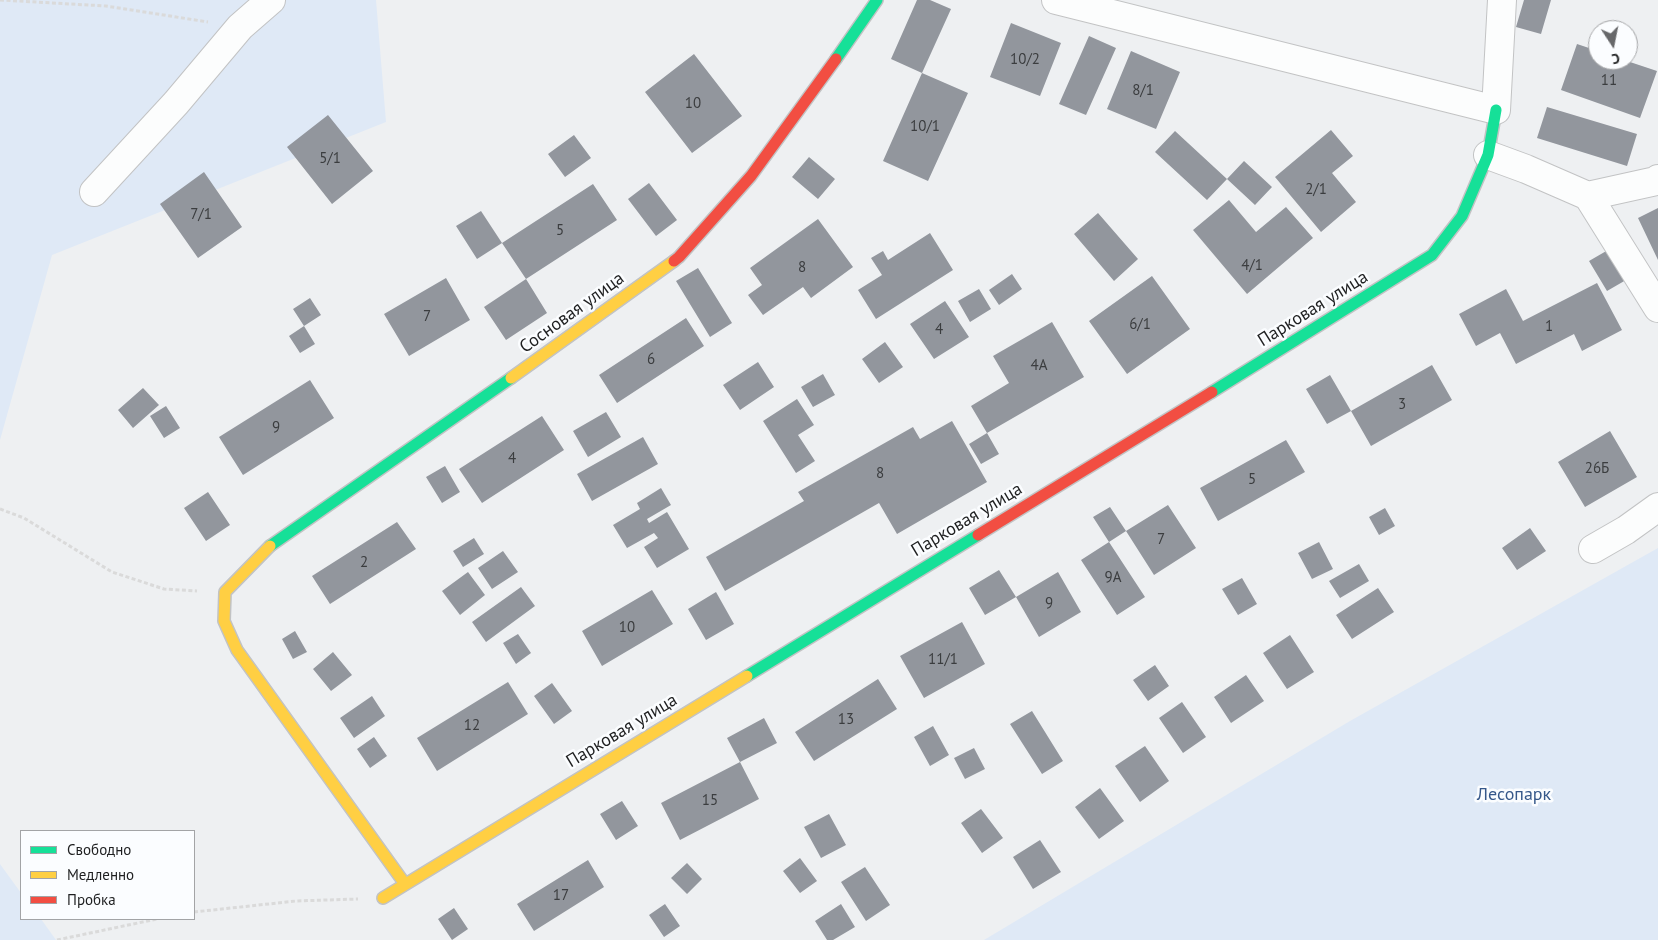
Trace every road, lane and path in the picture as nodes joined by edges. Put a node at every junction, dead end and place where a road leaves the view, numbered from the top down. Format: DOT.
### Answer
graph roads {
  1 [pos="0,0"];
  2 [pos="271,0"];
  3 [pos="877,0"];
  4 [pos="1056,0"];
  5 [pos="1502,0"];
  6 [pos="240,27"];
  7 [pos="1496,110"];
  8 [pos="1488,155"];
  9 [pos="1658,179"];
  10 [pos="94,192"];
  11 [pos="1588,196"];
  12 [pos="1658,308"];
  13 [pos="1658,507"];
  14 [pos="0,509"];
  15 [pos="1593,549"];
  16 [pos="225,592"];
  17 [pos="405,884"];
  18 [pos="383,898"];
  19 [pos="195,912"];
  20 [pos="152,920"];
  21 [pos="57,940"];
  1 -- 6 [label="path"];
  2 -- 6 [label="street"];
  3 -- 16 [label="street, Сосновая улица"];
  4 -- 7 [label="street"];
  5 -- 7 [label="street"];
  6 -- 10 [label="street"];
  7 -- 8 [label="street, Парковая улица"];
  8 -- 11 [label="street"];
  8 -- 17 [label="street, Парковая улица"];
  9 -- 11 [label="street"];
  11 -- 12 [label="street"];
  13 -- 15 [label="street"];
  14 -- 16 [label="path"];
  16 -- 17 [label="street"];
  17 -- 18 [label="street, Парковая улица"];
  18 -- 19 [label="path"];
  20 -- 21 [label="path"];
}
